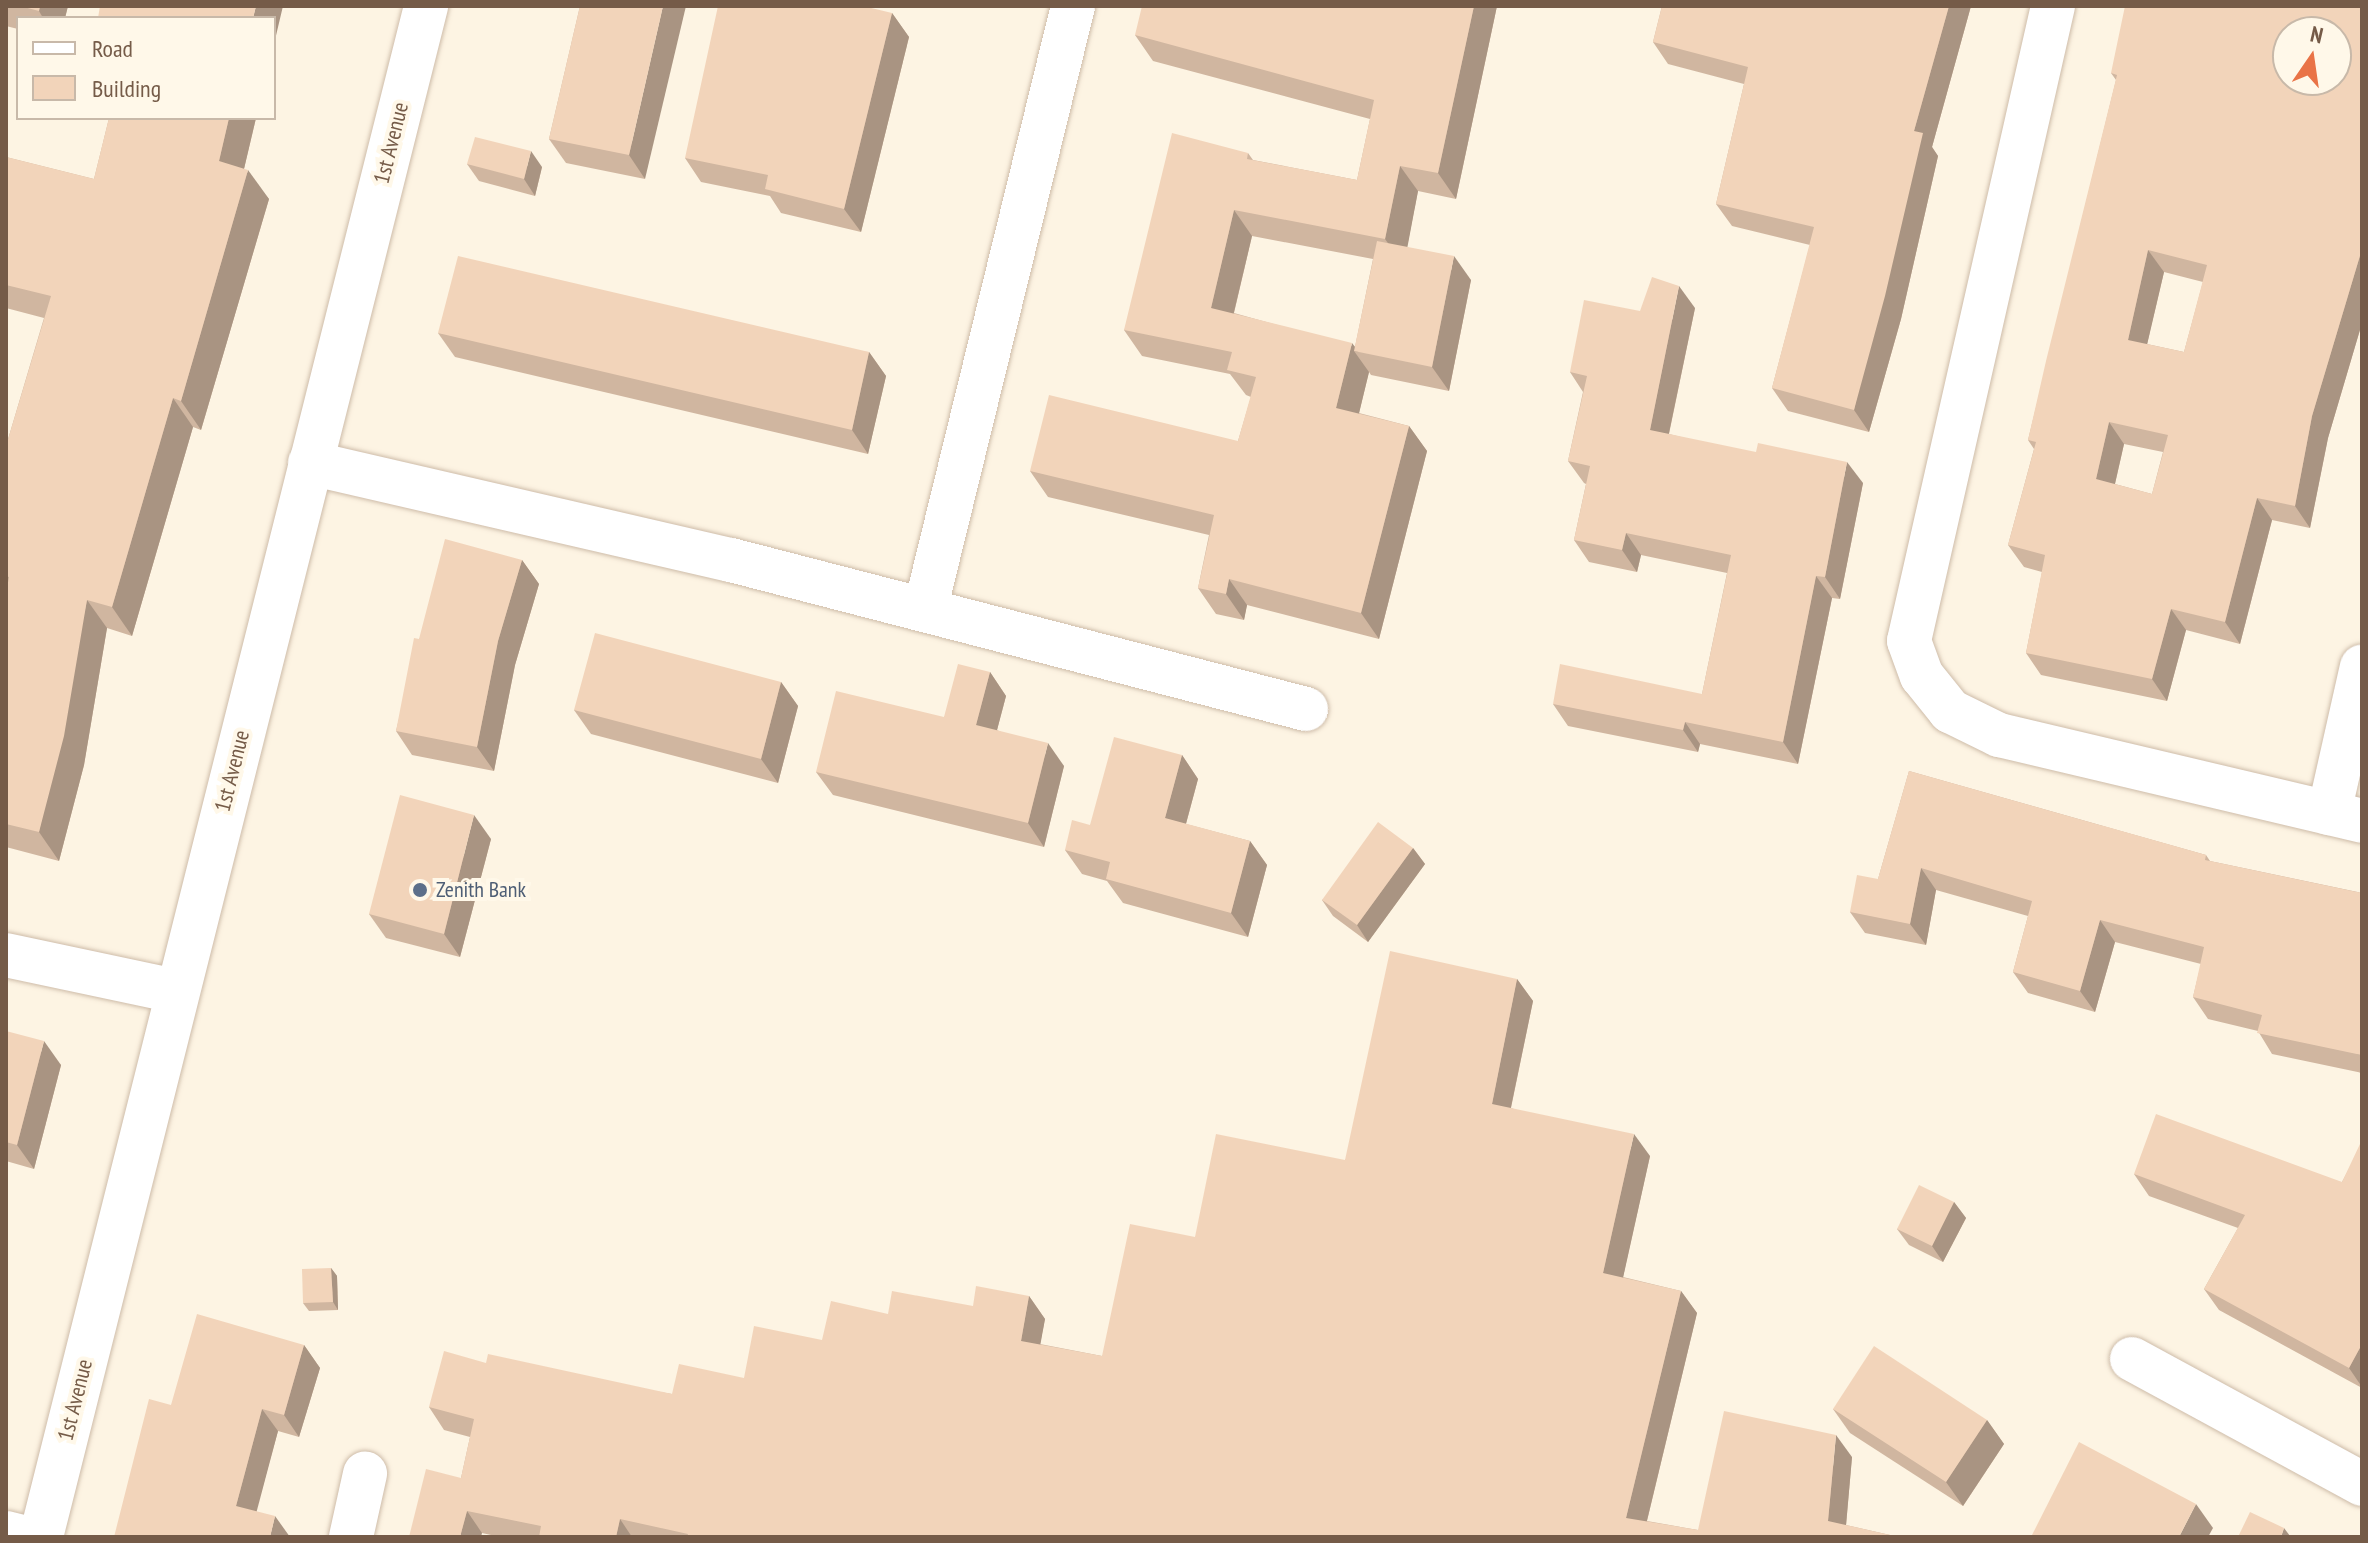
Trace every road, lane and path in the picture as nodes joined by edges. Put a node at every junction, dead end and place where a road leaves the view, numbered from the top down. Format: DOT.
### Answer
graph roads {
  1 [pos="426,6"];
  2 [pos="1073,6"];
  3 [pos="2053,6"];
  4 [pos="310,463"];
  5 [pos="925,610"];
  6 [pos="2362,667"];
  7 [pos="1306,709"];
  8 [pos="2345,817"];
  9 [pos="6,955"];
  10 [pos="176,991"];
  11 [pos="2132,1359"];
  12 [pos="365,1474"];
  13 [pos="2362,1484"];
  14 [pos="6,1533"];
  15 [pos="22,1537"];
  16 [pos="41,1537"];
  17 [pos="351,1537"];
  1 -- 4 [label="street, 1st Avenue"];
  2 -- 5 [label="street"];
  3 -- 8 [label="street"];
  4 -- 5 [label="street"];
  4 -- 10 [label="street, 1st Avenue"];
  5 -- 7 [label="street"];
  6 -- 8 [label="street"];
  9 -- 10 [label="street"];
  10 -- 16 [label="street, 1st Avenue"];
  11 -- 13 [label="street"];
  12 -- 17 [label="street"];
  14 -- 15 [label="street"];
}
